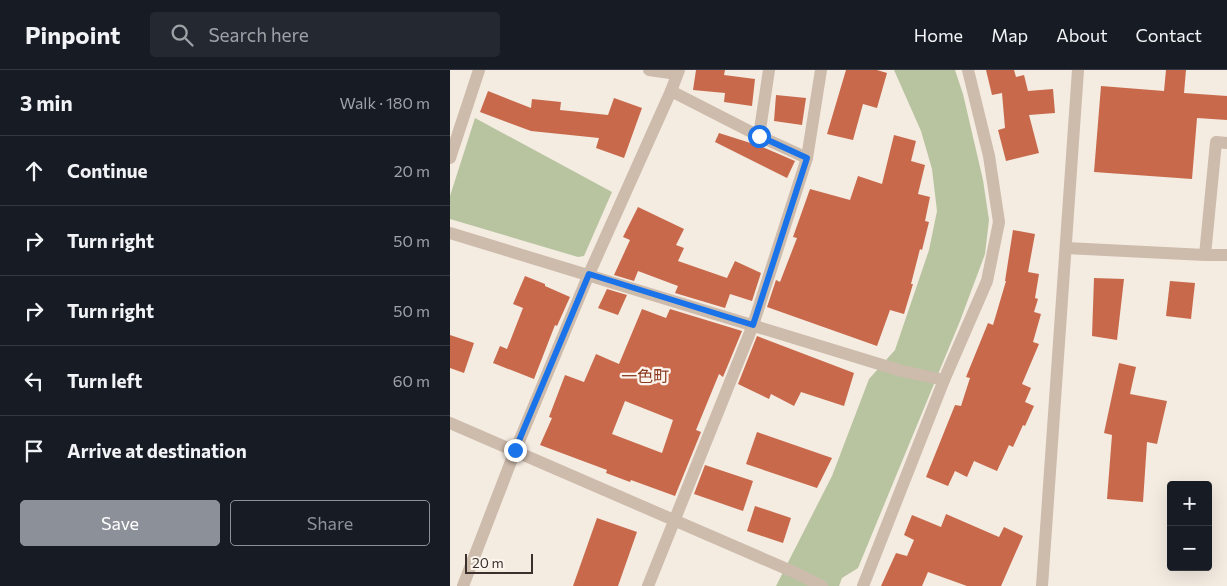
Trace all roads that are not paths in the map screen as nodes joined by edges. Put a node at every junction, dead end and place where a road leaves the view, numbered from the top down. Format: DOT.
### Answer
graph roads {
  1 [pos="479,70"];
  2 [pos="649,70"];
  3 [pos="769,70"];
  4 [pos="821,70"];
  5 [pos="968,70"];
  6 [pos="1078,70"];
  7 [pos="678,72"];
  8 [pos="671,91"];
  9 [pos="759,136"];
  10 [pos="1227,143"];
  11 [pos="450,158"];
  12 [pos="807,158"];
  13 [pos="450,233"];
  14 [pos="1066,248"];
  15 [pos="1205,255"];
  16 [pos="1227,255"];
  17 [pos="589,274"];
  18 [pos="753,325"];
  19 [pos="944,380"];
  20 [pos="450,423"];
  21 [pos="515,450"];
  22 [pos="674,521"];
  23 [pos="463,586"];
  24 [pos="648,586"];
  25 [pos="822,586"];
  26 [pos="863,586"];
  27 [pos="1042,586"];
  1 -- 11 [label="street"];
  2 -- 7 [label="street"];
  3 -- 9 [label="street"];
  4 -- 12 [label="street"];
  5 -- 19 [label="street"];
  6 -- 14 [label="street"];
  7 -- 8 [label="street"];
  8 -- 9 [label="street"];
  8 -- 17 [label="street"];
  9 -- 12 [label="street"];
  10 -- 15 [label="street"];
  12 -- 18 [label="street"];
  13 -- 17 [label="street"];
  14 -- 15 [label="street"];
  14 -- 27 [label="street"];
  15 -- 16 [label="street"];
  17 -- 18 [label="street"];
  17 -- 21 [label="street"];
  18 -- 19 [label="street"];
  18 -- 22 [label="street"];
  19 -- 26 [label="street"];
  20 -- 21 [label="street"];
  21 -- 22 [label="street"];
  21 -- 23 [label="street"];
  22 -- 24 [label="street"];
  22 -- 25 [label="street"];
}
